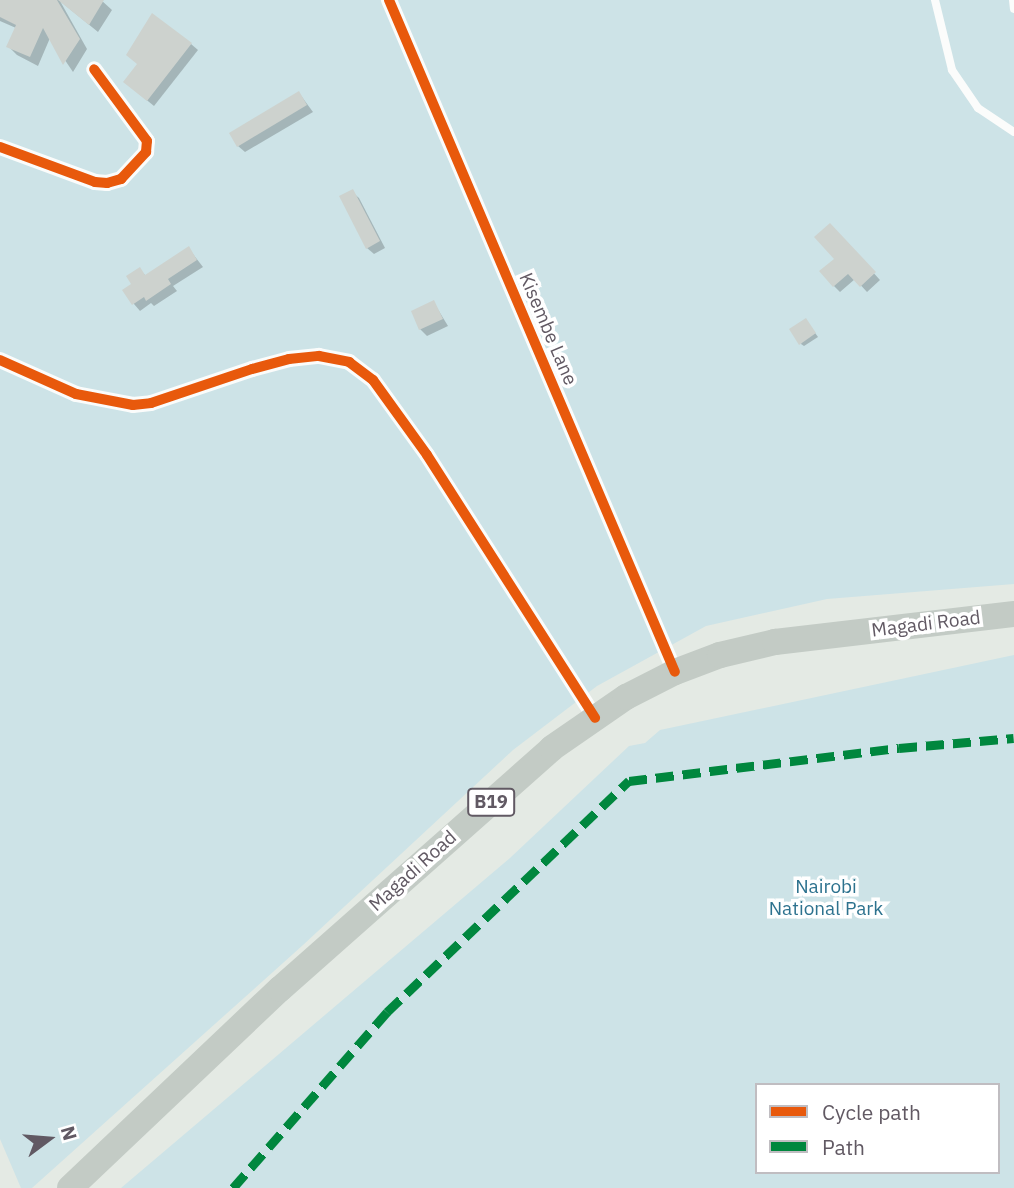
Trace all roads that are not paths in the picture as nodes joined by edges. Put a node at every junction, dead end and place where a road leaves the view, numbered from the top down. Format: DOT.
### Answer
graph roads {
  1 [pos="389,0"];
  2 [pos="935,0"];
  3 [pos="1013,0"];
  4 [pos="1014,9"];
  5 [pos="94,69"];
  6 [pos="1014,132"];
  7 [pos="0,147"];
  8 [pos="0,360"];
  9 [pos="1014,614"];
  10 [pos="675,672"];
  11 [pos="595,718"];
  12 [pos="70,1188"];
  1 -- 10 [label="street, Kisembe Lane"];
  2 -- 6 [label="lane"];
  3 -- 4 [label="lane"];
  5 -- 7 [label="street"];
  8 -- 11 [label="street"];
  9 -- 10 [label="highway, Magadi Road / B19"];
  10 -- 11 [label="highway, Magadi Road / B19"];
  11 -- 12 [label="highway, Magadi Road / B19"];
}
